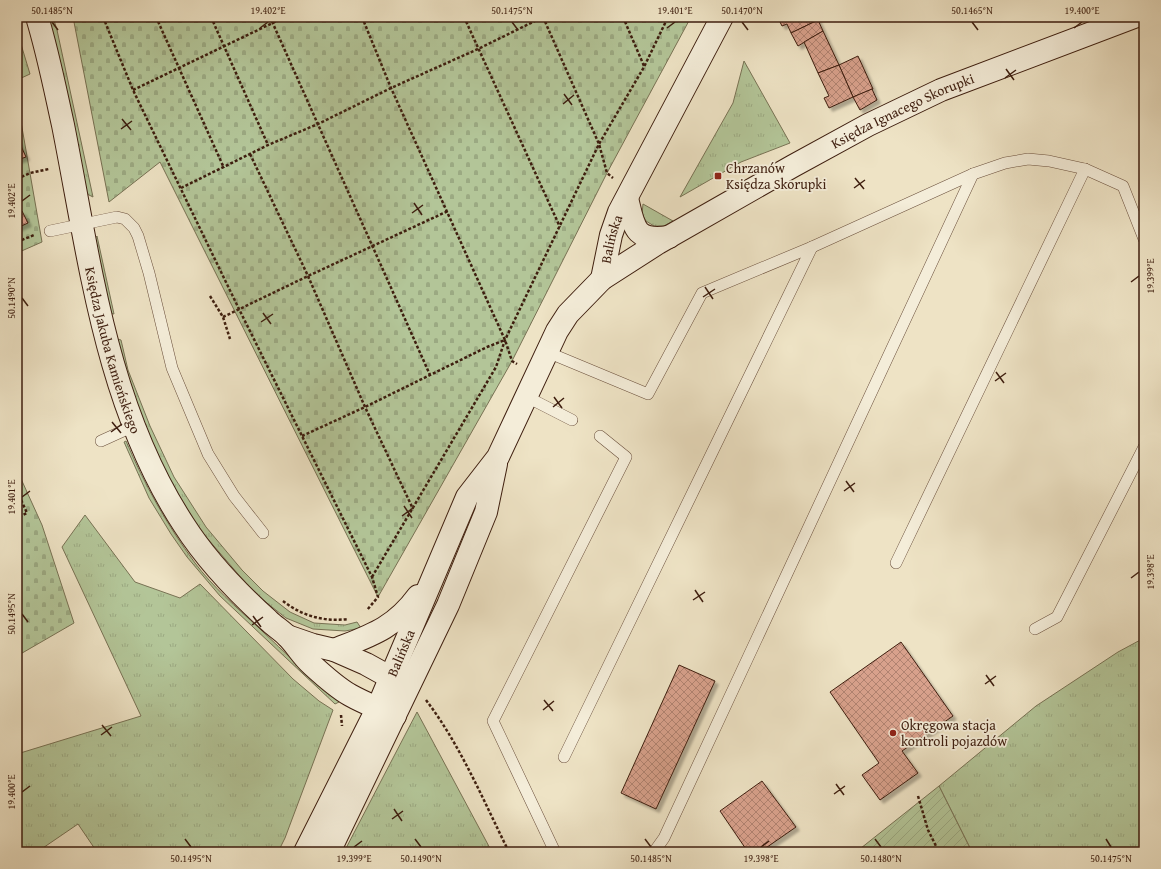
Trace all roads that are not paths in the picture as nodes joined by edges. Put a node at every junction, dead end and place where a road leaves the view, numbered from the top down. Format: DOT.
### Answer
graph roads {
  1 [pos="37,17"];
  2 [pos="722,17"];
  3 [pos="1134,17"];
  4 [pos="1085,169"];
  5 [pos="973,174"];
  6 [pos="623,190"];
  7 [pos="82,223"];
  8 [pos="50,231"];
  9 [pos="669,237"];
  10 [pos="1144,240"];
  11 [pos="812,247"];
  12 [pos="602,279"];
  13 [pos="547,352"];
  14 [pos="526,397"];
  15 [pos="572,420"];
  16 [pos="134,426"];
  17 [pos="600,436"];
  18 [pos="101,441"];
  19 [pos="1144,447"];
  20 [pos="498,457"];
  21 [pos="264,532"];
  22 [pos="896,563"];
  23 [pos="432,578"];
  24 [pos="1035,629"];
  25 [pos="287,636"];
  26 [pos="334,650"];
  27 [pos="400,683"];
  28 [pos="386,712"];
  29 [pos="564,757"];
  30 [pos="305,852"];
  31 [pos="329,852"];
  32 [pos="555,852"];
  33 [pos="654,852"];
  1 -- 7 [label="main road, Księdza Jakuba Kamieńskiego"];
  2 -- 6 [label="main road, Balińska"];
  3 -- 9 [label="main road, Księdza Ignacego Skorupki"];
  4 -- 5 [label="lane"];
  4 -- 10 [label="lane"];
  4 -- 22 [label="lane"];
  5 -- 11 [label="lane"];
  5 -- 33 [label="lane"];
  6 -- 9 [label="main road"];
  6 -- 12 [label="main road, Balińska"];
  7 -- 8 [label="lane"];
  7 -- 16 [label="main road, Księdza Jakuba Kamieńskiego"];
  7 -- 21 [label="lane"];
  9 -- 12 [label="main road, Księdza Ignacego Skorupki"];
  11 -- 13 [label="lane"];
  11 -- 29 [label="lane"];
  12 -- 13 [label="main road, Balińska"];
  13 -- 14 [label="main road, Balińska"];
  14 -- 15 [label="lane"];
  14 -- 20 [label="main road, Balińska"];
  16 -- 18 [label="lane"];
  16 -- 25 [label="main road, Księdza Jakuba Kamieńskiego"];
  17 -- 32 [label="lane"];
  19 -- 24 [label="lane"];
  20 -- 23 [label="main road, Balińska"];
  20 -- 27 [label="main road, Balińska"];
  23 -- 26 [label="main road"];
  23 -- 27 [label="main road, Balińska"];
  25 -- 26 [label="main road, Księdza Jakuba Kamieńskiego"];
  25 -- 28 [label="main road, Księdza Jakuba Kamieńskiego"];
  26 -- 27 [label="main road, Księdza Jakuba Kamieńskiego"];
  27 -- 28 [label="main road, Balińska"];
  28 -- 30 [label="main road, Balińska"];
  28 -- 31 [label="main road, Balińska"];
}
